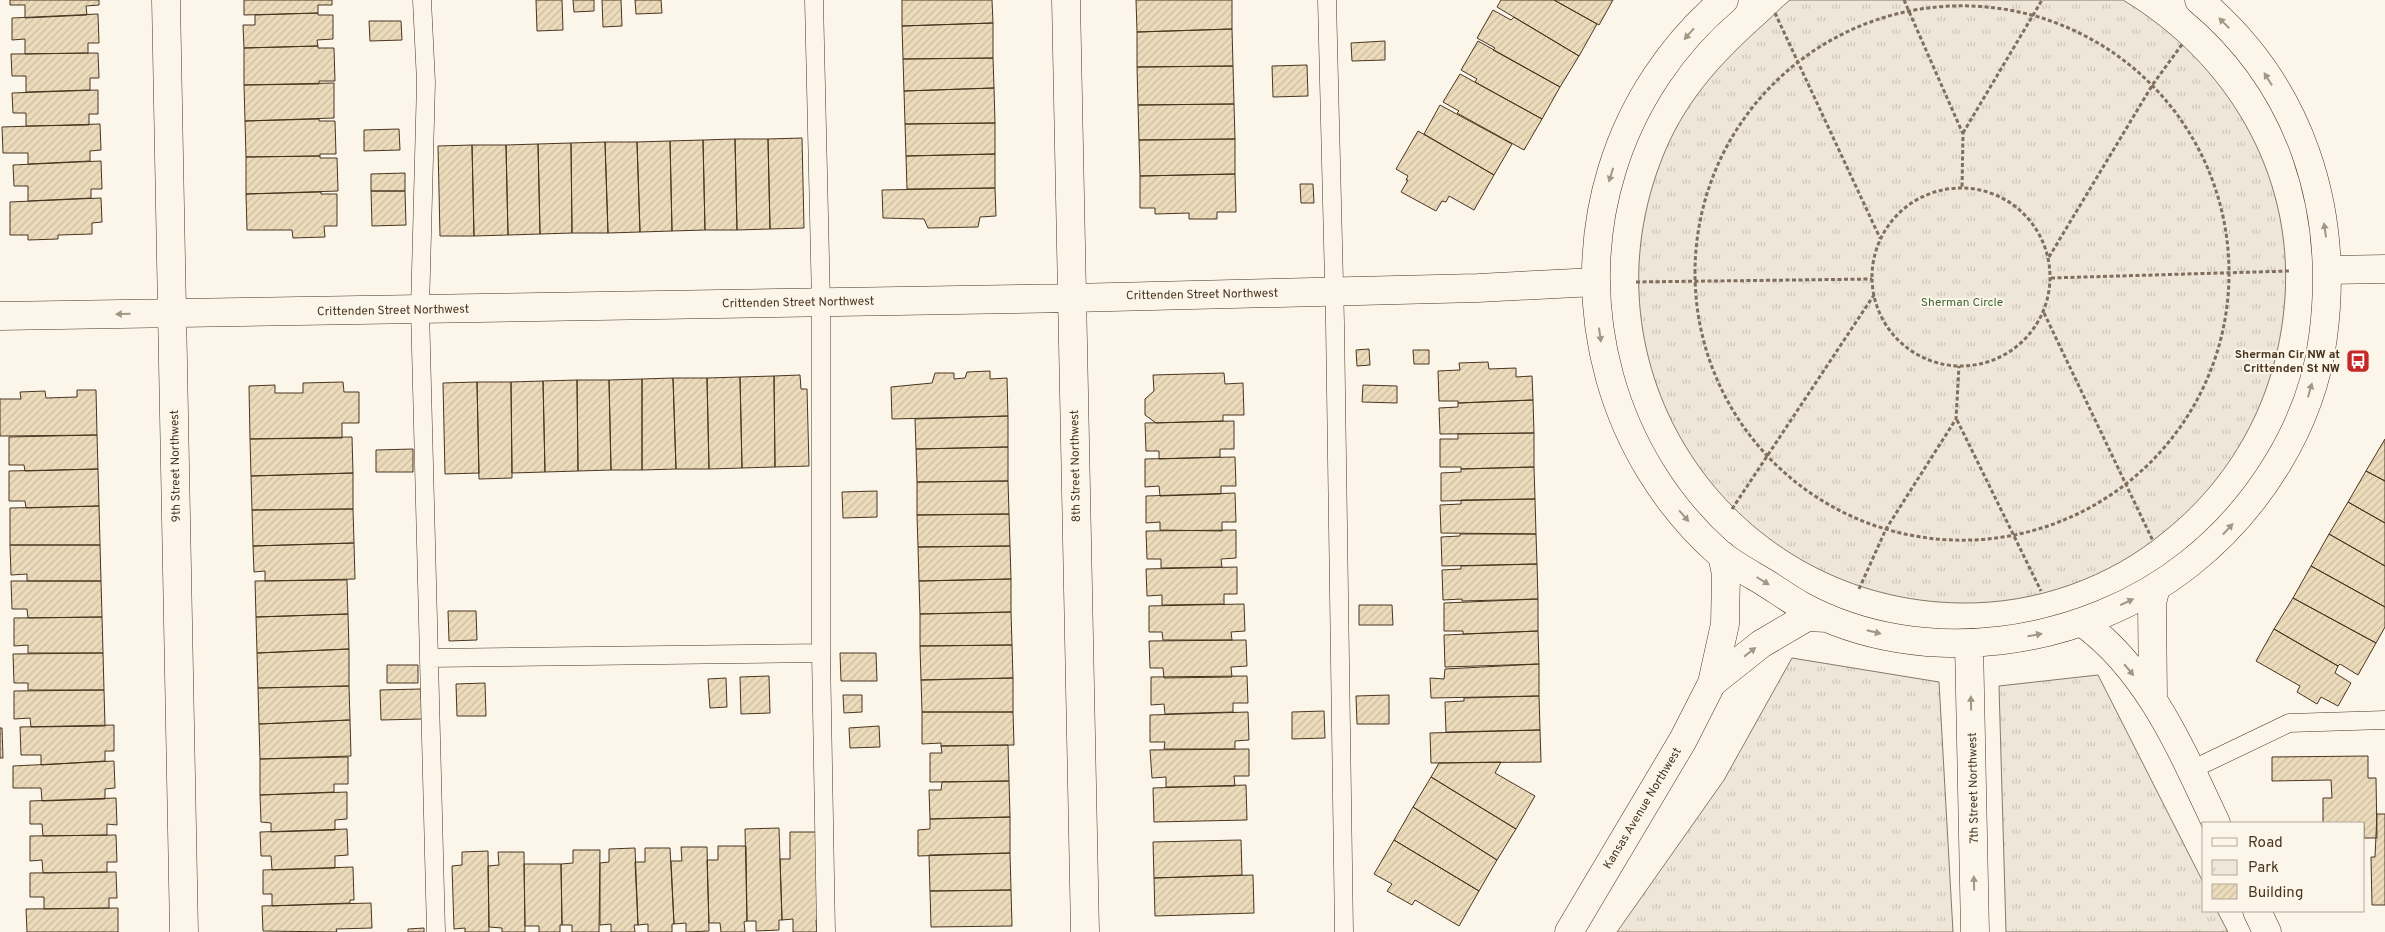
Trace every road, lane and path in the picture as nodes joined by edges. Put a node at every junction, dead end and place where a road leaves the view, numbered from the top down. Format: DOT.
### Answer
graph roads {
  1 [pos="166,0"];
  2 [pos="422,0"];
  3 [pos="814,0"];
  4 [pos="1066,0"];
  5 [pos="1327,0"];
  6 [pos="1724,0"];
  7 [pos="1904,0"];
  8 [pos="2042,0"];
  9 [pos="2199,0"];
  10 [pos="1910,11"];
  11 [pos="1775,13"];
  12 [pos="2032,16"];
  13 [pos="2182,43"];
  14 [pos="1799,61"];
  15 [pos="2153,84"];
  16 [pos="1963,134"];
  17 [pos="1962,188"];
  18 [pos="1881,238"];
  19 [pos="2049,257"];
  20 [pos="2385,269"];
  21 [pos="2328,270"];
  22 [pos="2289,271"];
  23 [pos="2228,274"];
  24 [pos="2051,278"];
  25 [pos="1872,279"];
  26 [pos="1693,281"];
  27 [pos="1595,282"];
  28 [pos="1636,282"];
  29 [pos="1334,291"];
  30 [pos="1874,295"];
  31 [pos="1072,298"];
  32 [pos="822,302"];
  33 [pos="420,309"];
  34 [pos="172,313"];
  35 [pos="2044,313"];
  36 [pos="0,316"];
  37 [pos="1959,366"];
  38 [pos="1956,419"];
  39 [pos="1767,457"];
  40 [pos="2126,484"];
  41 [pos="1732,509"];
  42 [pos="1886,529"];
  43 [pos="2013,534"];
  44 [pos="2153,541"];
  45 [pos="1722,555"];
  46 [pos="2156,587"];
  47 [pos="1859,589"];
  48 [pos="2041,591"];
  49 [pos="1827,618"];
  50 [pos="2083,623"];
  51 [pos="1970,643"];
  52 [pos="821,653"];
  53 [pos="429,658"];
  54 [pos="1712,683"];
  55 [pos="2154,699"];
  56 [pos="2385,720"];
  57 [pos="2190,770"];
  58 [pos="2216,822"];
  59 [pos="2257,912"];
  60 [pos="184,932"];
  61 [pos="436,932"];
  62 [pos="826,932"];
  63 [pos="1085,932"];
  64 [pos="1344,932"];
  65 [pos="1569,932"];
  66 [pos="1975,932"];
  67 [pos="2267,932"];
  1 -- 34 [label="street, 9th Street Northwest"];
  2 -- 33 [label="lane"];
  3 -- 32 [label="lane"];
  4 -- 31 [label="street, 8th Street Northwest"];
  5 -- 29 [label="lane"];
  6 -- 27 [label="street, one-way"];
  7 -- 10 [label="path"];
  8 -- 12 [label="path"];
  21 -- 9 [label="street, one-way"];
  10 -- 12 [label="path"];
  10 -- 14 [label="path"];
  10 -- 16 [label="path"];
  11 -- 14 [label="path"];
  12 -- 15 [label="path"];
  12 -- 16 [label="path"];
  13 -- 15 [label="path"];
  14 -- 18 [label="path"];
  14 -- 26 [label="path"];
  15 -- 19 [label="path"];
  15 -- 23 [label="path"];
  16 -- 17 [label="path"];
  17 -- 18 [label="path"];
  17 -- 19 [label="path"];
  18 -- 25 [label="path"];
  19 -- 24 [label="path"];
  20 -- 21 [label="street"];
  46 -- 21 [label="street, one-way"];
  22 -- 23 [label="path"];
  23 -- 24 [label="path"];
  23 -- 40 [label="path"];
  24 -- 35 [label="path"];
  25 -- 26 [label="path"];
  25 -- 30 [label="path"];
  26 -- 28 [label="path"];
  26 -- 39 [label="path"];
  27 -- 29 [label="street, Crittenden Street Northwest"];
  27 -- 45 [label="street, one-way"];
  29 -- 31 [label="street, Crittenden Street Northwest"];
  29 -- 64 [label="lane"];
  30 -- 37 [label="path"];
  30 -- 39 [label="path"];
  31 -- 32 [label="street, Crittenden Street Northwest"];
  31 -- 63 [label="street, 8th Street Northwest"];
  32 -- 33 [label="street, Crittenden Street Northwest"];
  32 -- 52 [label="lane"];
  33 -- 34 [label="street, Crittenden Street Northwest"];
  33 -- 53 [label="lane"];
  34 -- 36 [label="street, Crittenden Street Northwest, one-way"];
  34 -- 60 [label="street, 9th Street Northwest"];
  35 -- 37 [label="path"];
  35 -- 40 [label="path"];
  37 -- 38 [label="path"];
  38 -- 42 [label="path"];
  38 -- 43 [label="path"];
  39 -- 41 [label="path"];
  39 -- 42 [label="path"];
  40 -- 43 [label="path"];
  40 -- 44 [label="path"];
  42 -- 43 [label="path"];
  42 -- 47 [label="path"];
  43 -- 48 [label="path"];
  45 -- 49 [label="street, one-way"];
  45 -- 54 [label="street, Kansas Avenue Northwest"];
  50 -- 46 [label="street, one-way"];
  46 -- 55 [label="street"];
  49 -- 51 [label="street, one-way"];
  54 -- 49 [label="street, Kansas Avenue Northwest, one-way"];
  51 -- 50 [label="street, one-way"];
  50 -- 55 [label="street, one-way"];
  66 -- 51 [label="street, 7th Street Northwest, one-way"];
  52 -- 53 [label="lane"];
  52 -- 62 [label="lane"];
  53 -- 61 [label="lane"];
  54 -- 65 [label="street, Kansas Avenue Northwest"];
  55 -- 57 [label="street"];
  56 -- 57 [label="lane"];
  57 -- 58 [label="street"];
  59 -- 67 [label="street"];
}
